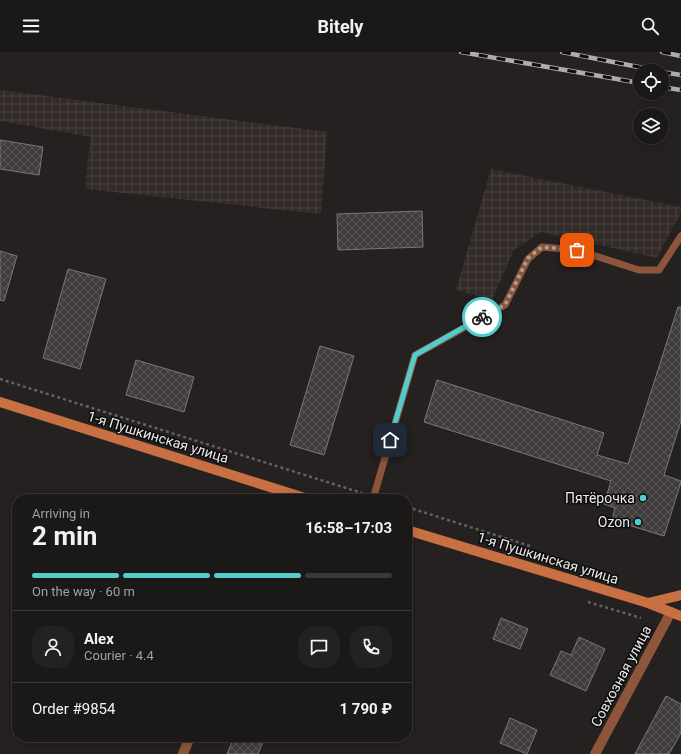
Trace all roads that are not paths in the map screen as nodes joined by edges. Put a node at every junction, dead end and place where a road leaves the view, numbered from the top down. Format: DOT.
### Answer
graph roads {
  1 [pos="681,236"];
  2 [pos="0,402"];
  3 [pos="277,494"];
  4 [pos="375,494"];
  5 [pos="412,532"];
  6 [pos="681,595"];
  7 [pos="648,603"];
  8 [pos="676,614"];
  9 [pos="188,742"];
  10 [pos="183,754"];
  11 [pos="595,754"];
  1 -- 4 [label="lane"];
  2 -- 3 [label="main road, 1-я Пушкинская улица"];
  5 -- 7 [label="main road, 1-я Пушкинская улица"];
  6 -- 7 [label="main road"];
  7 -- 8 [label="main road, 1-я Пушкинская улица"];
  8 -- 11 [label="street, Совхозная улица"];
  9 -- 10 [label="street"];
}
